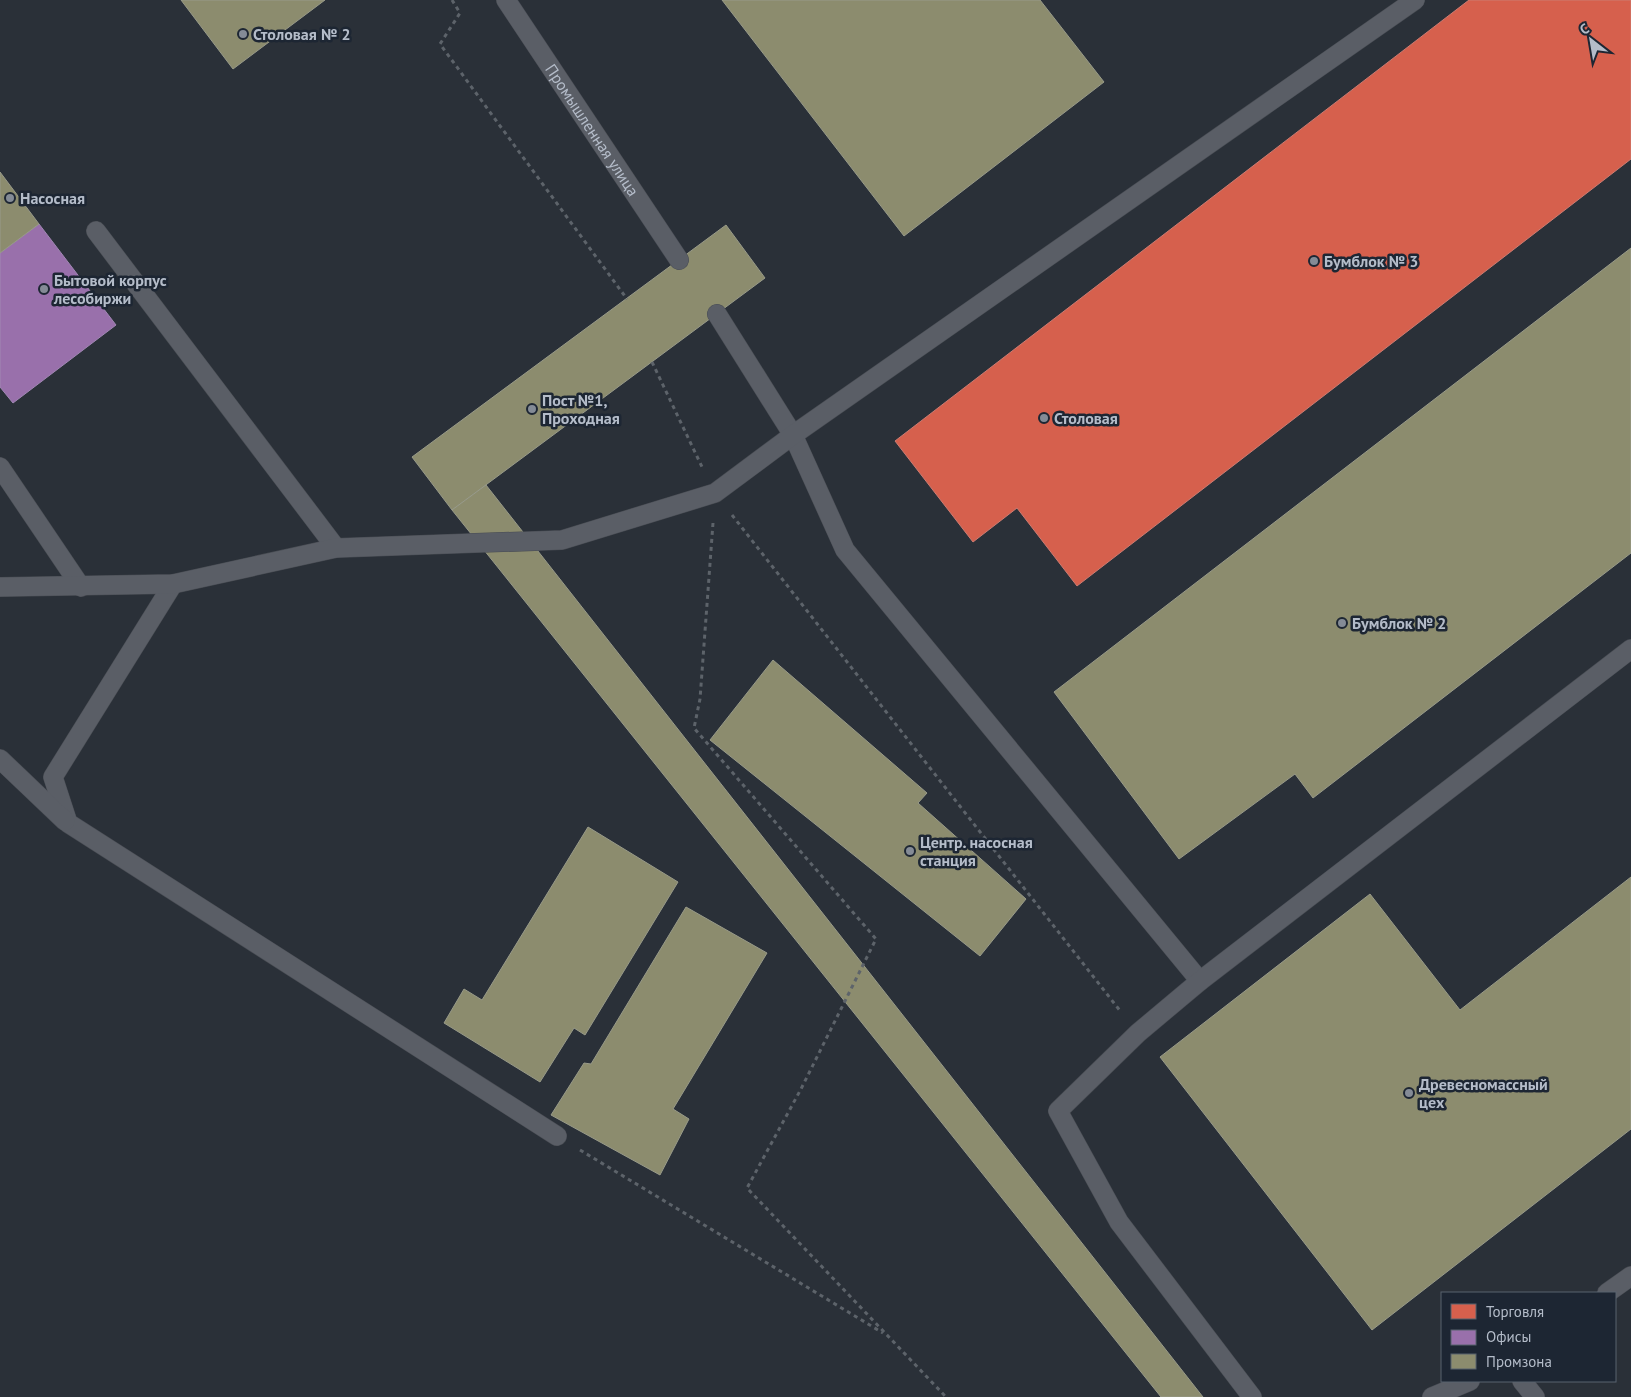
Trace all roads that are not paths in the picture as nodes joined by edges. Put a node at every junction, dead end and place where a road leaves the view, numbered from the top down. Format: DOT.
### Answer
graph roads {
  1 [pos="506,0"];
  2 [pos="1415,0"];
  3 [pos="96,230"];
  4 [pos="679,260"];
  5 [pos="717,314"];
  6 [pos="793,436"];
  7 [pos="0,467"];
  8 [pos="336,548"];
  9 [pos="173,584"];
  10 [pos="0,587"];
  11 [pos="81,587"];
  12 [pos="1631,649"];
  13 [pos="0,759"];
  14 [pos="68,823"];
  15 [pos="1200,981"];
  16 [pos="557,1136"];
  17 [pos="1631,1276"];
  18 [pos="1608,1292"];
  19 [pos="1468,1382"];
  20 [pos="1523,1382"];
  21 [pos="1252,1397"];
  22 [pos="1432,1397"];
  23 [pos="1535,1397"];
  1 -- 4 [label="lane, Промышленная улица"];
  2 -- 6 [label="lane"];
  3 -- 8 [label="lane"];
  5 -- 6 [label="lane"];
  6 -- 8 [label="lane"];
  6 -- 15 [label="lane"];
  7 -- 11 [label="lane"];
  8 -- 9 [label="lane"];
  9 -- 11 [label="lane"];
  9 -- 14 [label="lane"];
  10 -- 11 [label="lane"];
  12 -- 15 [label="lane"];
  13 -- 14 [label="lane"];
  14 -- 16 [label="lane"];
  15 -- 21 [label="lane"];
  17 -- 18 [label="lane"];
  19 -- 22 [label="lane"];
  20 -- 23 [label="lane"];
}
